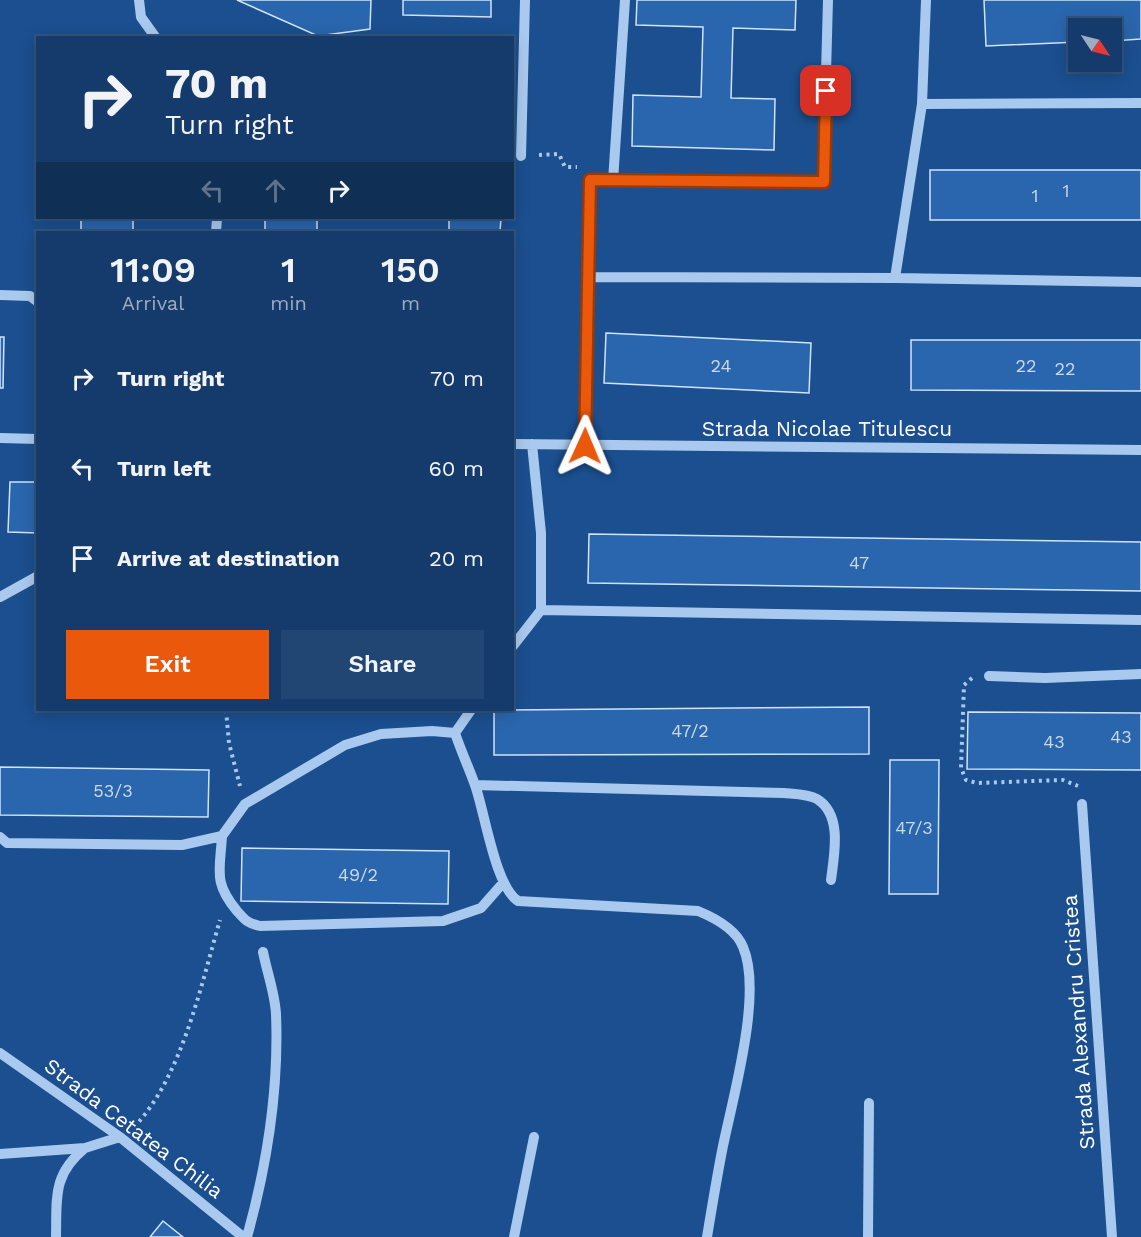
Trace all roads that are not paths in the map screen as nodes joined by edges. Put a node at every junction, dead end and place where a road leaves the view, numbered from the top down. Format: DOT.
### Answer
graph roads {
  1 [pos="139,0"];
  2 [pos="525,0"];
  3 [pos="625,0"];
  4 [pos="828,0"];
  5 [pos="926,0"];
  6 [pos="155,36"];
  7 [pos="1141,103"];
  8 [pos="922,104"];
  9 [pos="521,156"];
  10 [pos="608,181"];
  11 [pos="587,277"];
  12 [pos="895,278"];
  13 [pos="1141,282"];
  14 [pos="0,295"];
  15 [pos="36,300"];
  16 [pos="0,438"];
  17 [pos="36,439"];
  18 [pos="514,444"];
  19 [pos="532,444"];
  20 [pos="585,446"];
  21 [pos="1141,450"];
  22 [pos="36,577"];
  23 [pos="0,597"];
  24 [pos="541,610"];
  25 [pos="1141,620"];
  26 [pos="514,645"];
  27 [pos="1141,674"];
  28 [pos="989,676"];
  29 [pos="470,711"];
  30 [pos="455,733"];
  31 [pos="475,786"];
  32 [pos="1082,804"];
  33 [pos="222,836"];
  34 [pos="0,837"];
  35 [pos="831,880"];
  36 [pos="503,883"];
  37 [pos="263,952"];
  38 [pos="0,1053"];
  39 [pos="869,1103"];
  40 [pos="534,1137"];
  41 [pos="121,1138"];
  42 [pos="85,1148"];
  43 [pos="0,1154"];
  44 [pos="56,1237"];
  45 [pos="245,1237"];
  46 [pos="514,1237"];
  47 [pos="707,1237"];
  48 [pos="868,1237"];
  49 [pos="1112,1237"];
  1 -- 6 [label="street"];
  2 -- 9 [label="street"];
  3 -- 10 [label="street"];
  4 -- 10 [label="street"];
  5 -- 8 [label="street"];
  7 -- 8 [label="street"];
  8 -- 12 [label="street"];
  10 -- 11 [label="street"];
  11 -- 12 [label="street"];
  11 -- 20 [label="street"];
  12 -- 13 [label="street"];
  14 -- 15 [label="street"];
  16 -- 17 [label="street"];
  18 -- 19 [label="street, Strada Nicolae Titulescu"];
  19 -- 20 [label="street, Strada Nicolae Titulescu"];
  19 -- 24 [label="street"];
  20 -- 21 [label="street, Strada Nicolae Titulescu"];
  22 -- 23 [label="street"];
  24 -- 25 [label="street"];
  24 -- 26 [label="street"];
  27 -- 28 [label="street"];
  29 -- 30 [label="street"];
  30 -- 31 [label="street"];
  30 -- 33 [label="street"];
  31 -- 35 [label="street"];
  31 -- 36 [label="street"];
  32 -- 49 [label="street, Strada Alexandru Cristea"];
  33 -- 34 [label="street"];
  33 -- 36 [label="street"];
  36 -- 47 [label="street"];
  37 -- 45 [label="street"];
  38 -- 41 [label="street, Strada Cetatea Chilia"];
  39 -- 48 [label="street"];
  40 -- 46 [label="street"];
  41 -- 42 [label="street"];
  41 -- 45 [label="street, Strada Cetatea Chilia"];
  42 -- 43 [label="street"];
  42 -- 44 [label="street"];
}
